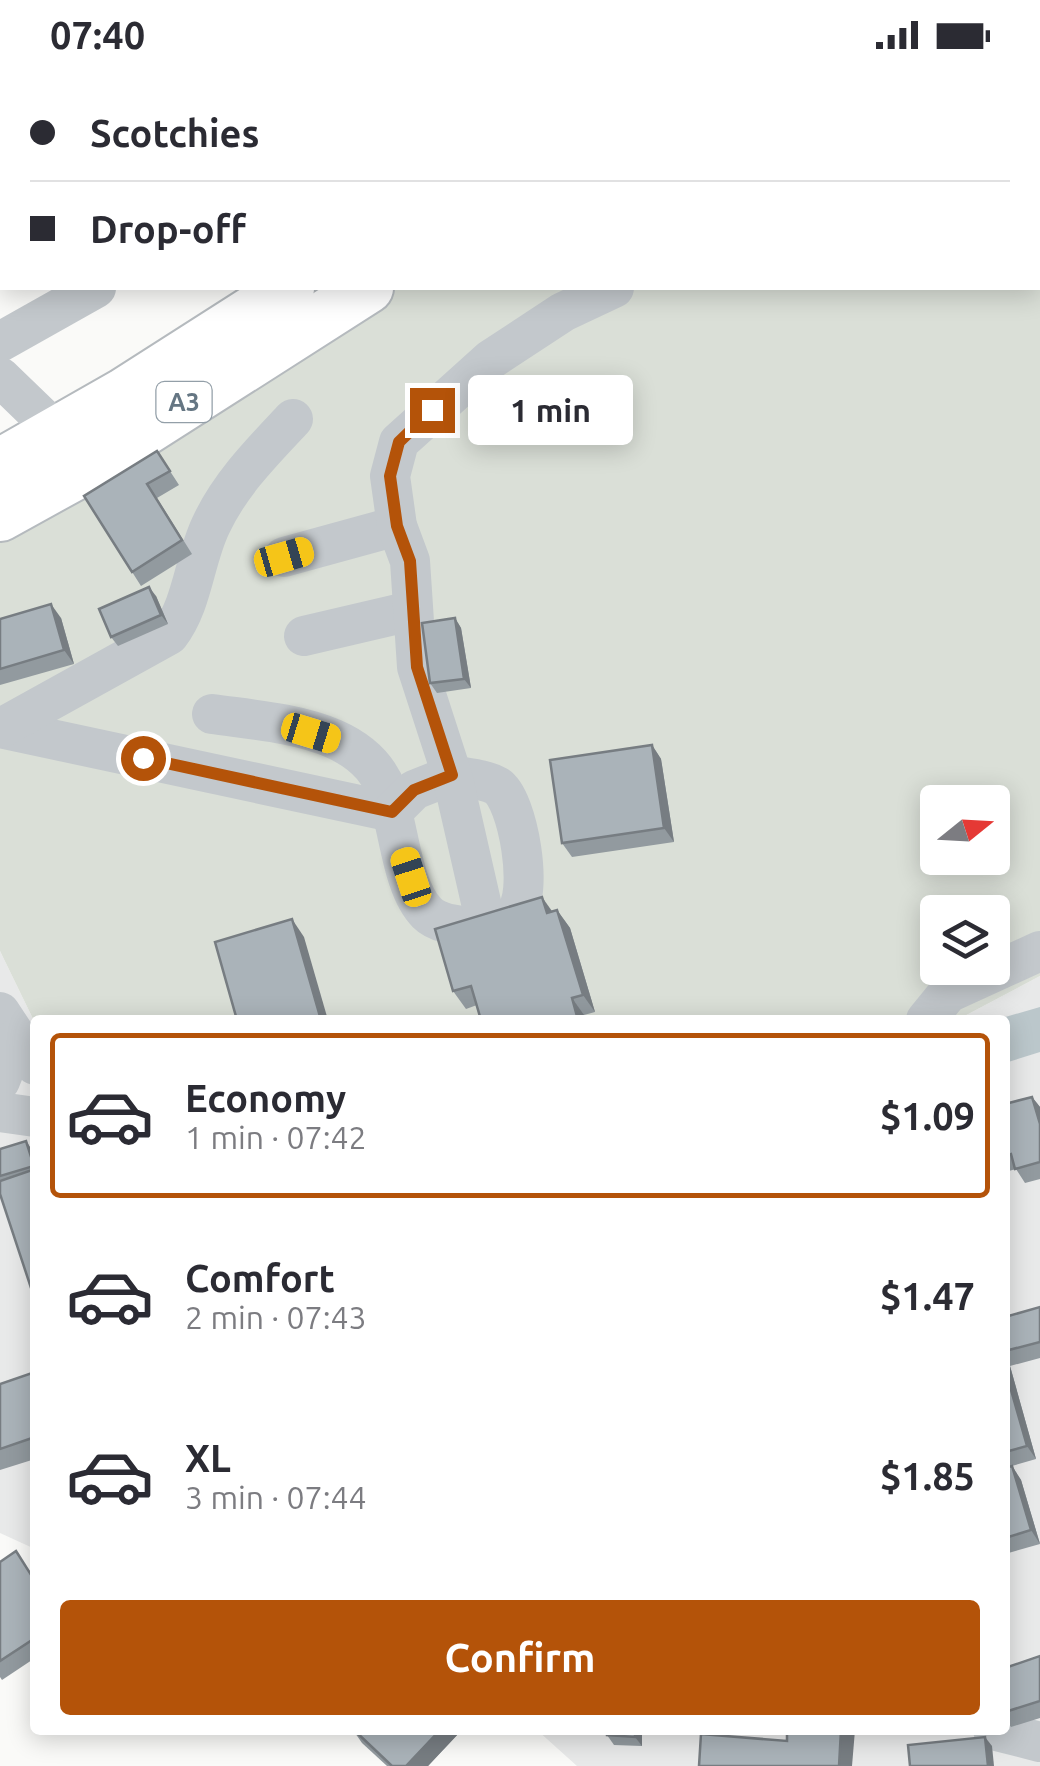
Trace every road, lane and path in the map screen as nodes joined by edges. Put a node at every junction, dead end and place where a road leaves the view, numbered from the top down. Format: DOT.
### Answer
graph roads {
  1 [pos="92,290"];
  2 [pos="286,290"];
  3 [pos="365,290"];
  4 [pos="610,290"];
  5 [pos="0,342"];
  6 [pos="0,377"];
  7 [pos="293,419"];
  8 [pos="58,432"];
  9 [pos="0,464"];
  10 [pos="0,516"];
  11 [pos="397,526"];
  12 [pos="284,557"];
  13 [pos="411,612"];
  14 [pos="304,636"];
  15 [pos="212,714"];
  16 [pos="0,728"];
  17 [pos="452,775"];
  18 [pos="392,812"];
  19 [pos="1040,951"];
  20 [pos="930,1015"];
  21 [pos="17,1039"];
  22 [pos="0,1081"];
  23 [pos="0,1112"];
  24 [pos="30,1117"];
  25 [pos="1010,1734"];
  26 [pos="1040,1742"];
  1 -- 5 [label="street"];
  2 -- 8 [label="main road, A3"];
  3 -- 10 [label="main road, A3"];
  4 -- 11 [label="street"];
  6 -- 8 [label="street"];
  7 -- 16 [label="street"];
  8 -- 9 [label="main road, A3"];
  11 -- 12 [label="street"];
  11 -- 13 [label="street"];
  13 -- 14 [label="street"];
  13 -- 17 [label="street"];
  15 -- 18 [label="street"];
  16 -- 18 [label="street"];
  17 -- 18 [label="street"];
  17 -- 18 [label="street"];
  19 -- 20 [label="street"];
  21 -- 22 [label="street"];
  23 -- 24 [label="street"];
  25 -- 26 [label="street"];
}
